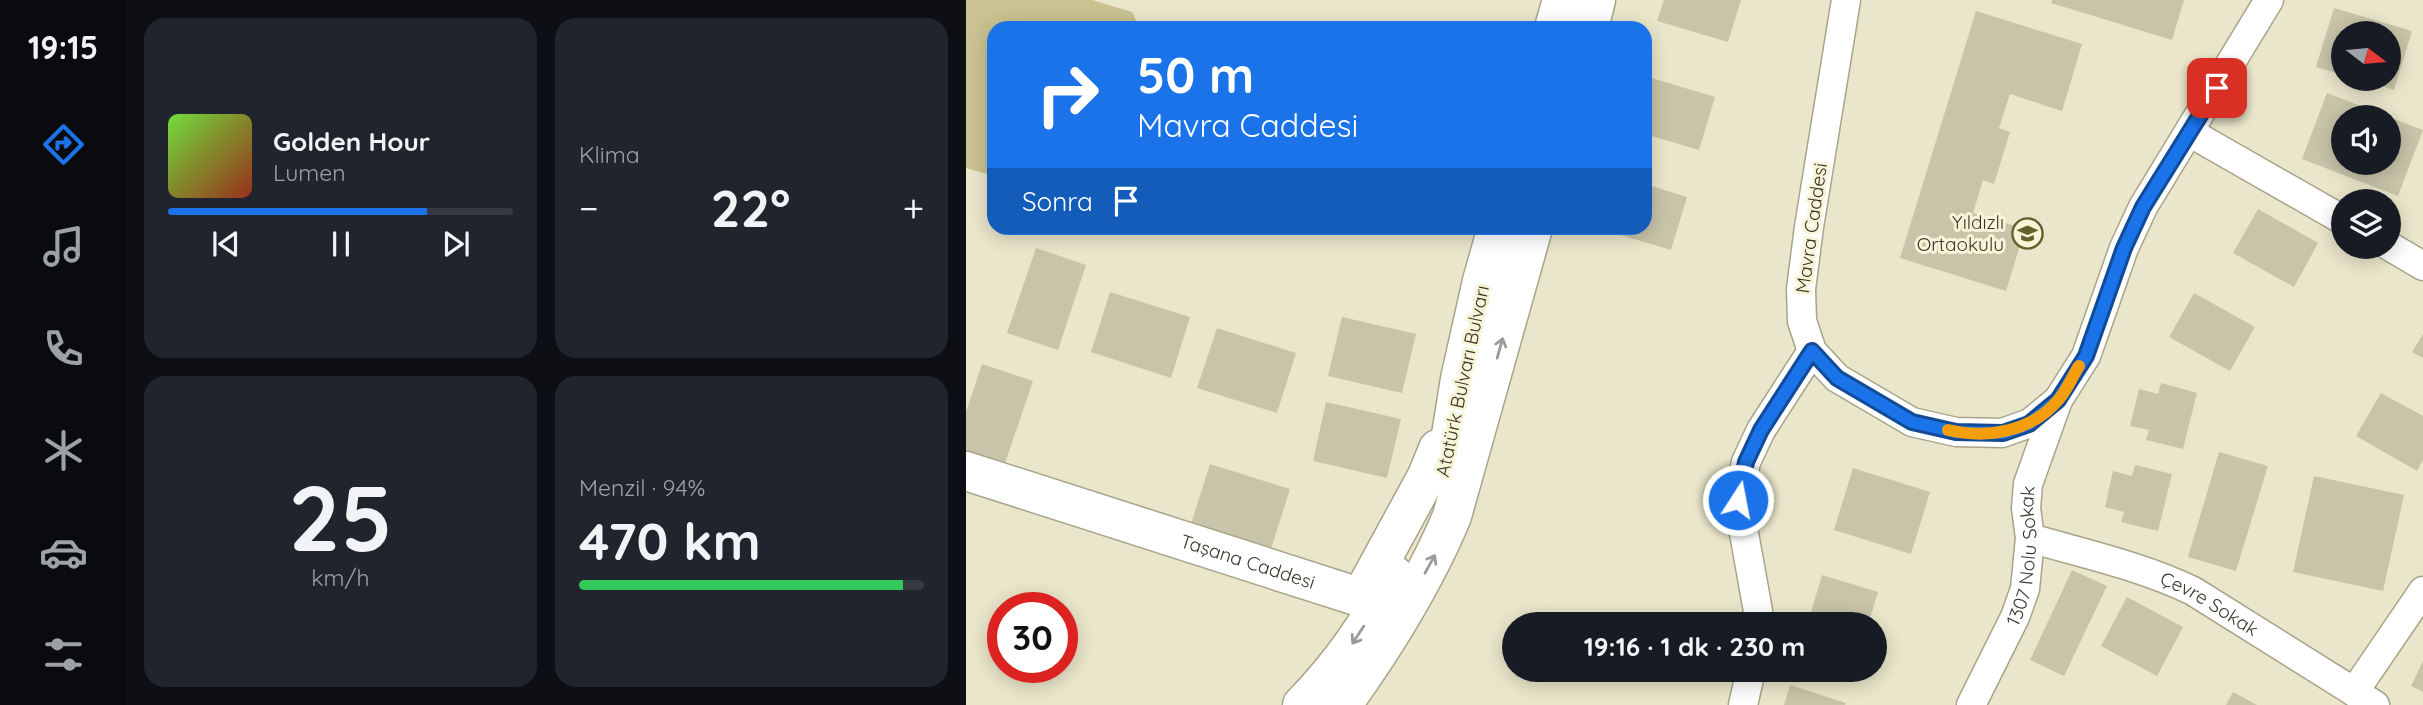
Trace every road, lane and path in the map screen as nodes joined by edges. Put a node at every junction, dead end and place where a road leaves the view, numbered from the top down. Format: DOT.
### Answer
graph roads {
  1 [pos="1562,0"];
  2 [pos="1596,0"];
  3 [pos="1846,0"];
  4 [pos="2269,0"];
  5 [pos="1556,21"];
  6 [pos="1591,21"];
  7 [pos="2189,132"];
  8 [pos="2331,213"];
  9 [pos="1495,235"];
  10 [pos="1531,235"];
  11 [pos="2401,253"];
  12 [pos="2423,266"];
  13 [pos="1812,351"];
  14 [pos="2058,400"];
  15 [pos="1450,446"];
  16 [pos="966,471"];
  17 [pos="2030,538"];
  18 [pos="2423,591"];
  19 [pos="1758,612"];
  20 [pos="1748,682"];
  21 [pos="2364,699"];
  22 [pos="1302,705"];
  23 [pos="1342,705"];
  24 [pos="1743,705"];
  25 [pos="1971,705"];
  1 -- 5 [label="street"];
  2 -- 6 [label="street"];
  3 -- 13 [label="street, Mavra Caddesi"];
  4 -- 7 [label="street, Mavra Caddesi"];
  7 -- 8 [label="street"];
  7 -- 14 [label="street, Mavra Caddesi"];
  9 -- 15 [label="street, Atatürk Bulvarı Bulvarı"];
  23 -- 10 [label="street, Atatürk Bulvarı Bulvarı, one-way"];
  11 -- 12 [label="street"];
  13 -- 14 [label="street, Mavra Caddesi"];
  13 -- 19 [label="street"];
  14 -- 17 [label="street, 1307 Nolu Sokak"];
  15 -- 16 [label="street, Taşana Caddesi"];
  15 -- 22 [label="street, Atatürk Bulvarı Bulvarı, one-way"];
  17 -- 21 [label="street, Çevre Sokak"];
  17 -- 25 [label="street, 1307 Nolu Sokak"];
  18 -- 21 [label="street"];
  20 -- 24 [label="street"];
}
